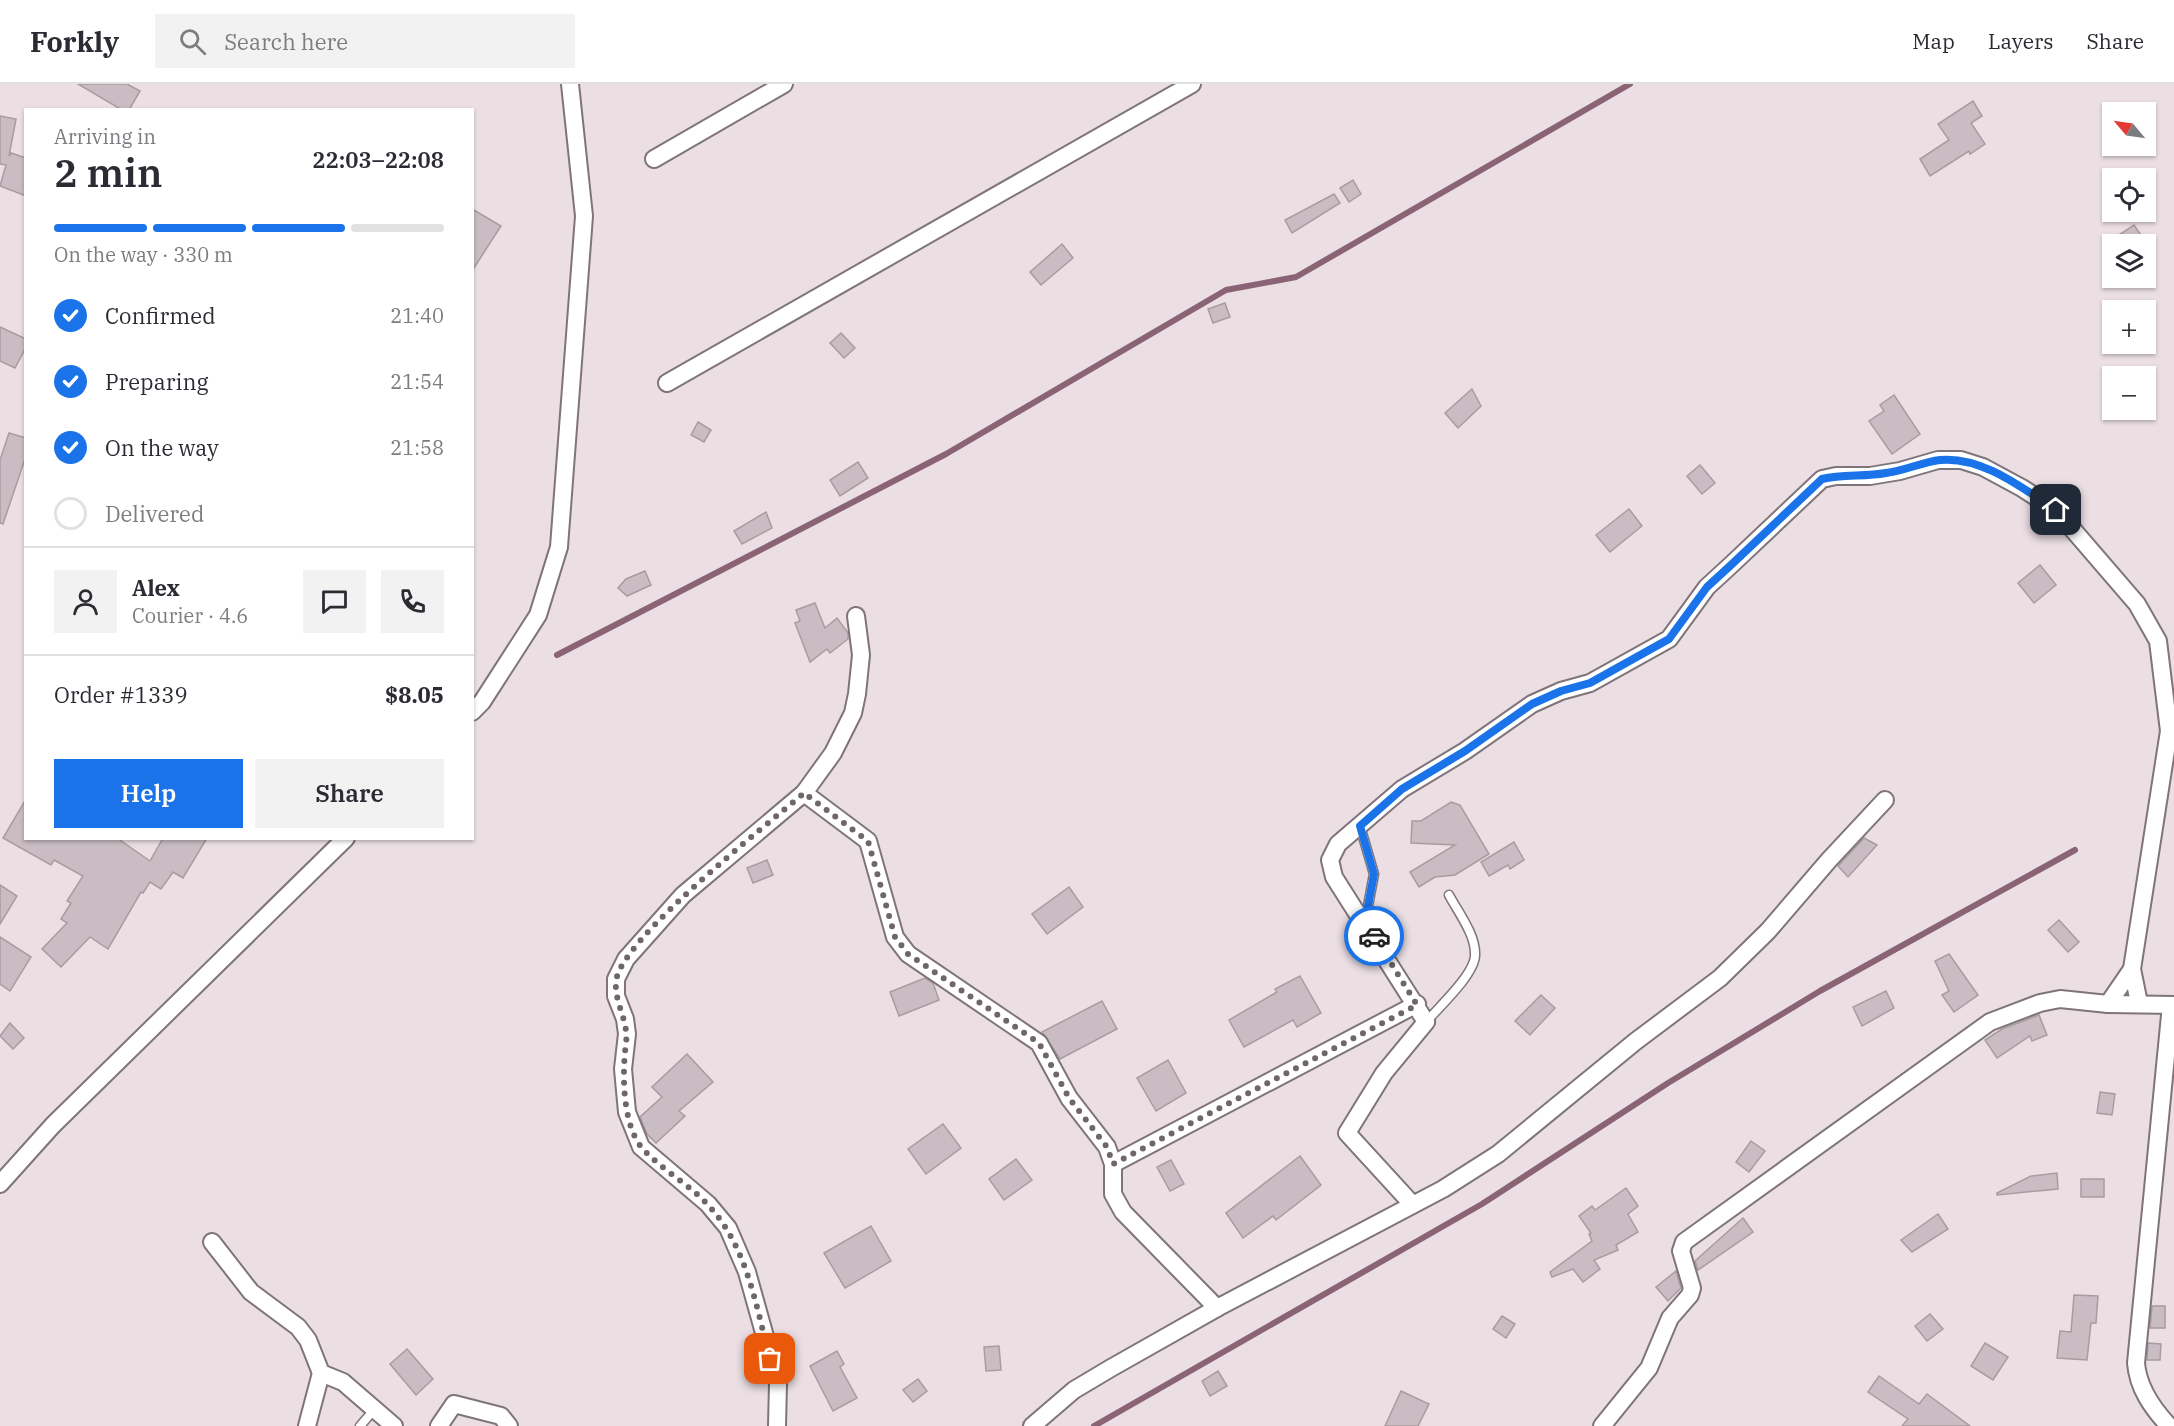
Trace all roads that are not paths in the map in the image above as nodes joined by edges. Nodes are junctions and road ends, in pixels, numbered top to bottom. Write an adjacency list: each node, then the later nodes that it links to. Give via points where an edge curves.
1 (570, 84): 7 (street, via 584,216 559,547 538,615)
2 (784, 84): 4 (street)
3 (1192, 84): 5 (street)
4 (654, 159)
5 (667, 382)
6 (856, 616): 9 (street, via 861,655 853,713 833,753)
7 (474, 710)
8 (2172, 733): 11 (street, via 2158,641 2137,604 2056,510 1983,467 1961,460 1938,460 1870,476 1822,479 1716,576 1669,639 1590,683 1532,704 1402,789); 15 (street)
9 (804, 793): 21 (street, via 868,841 895,937 908,954 1039,1043 1069,1098 1107,1147); 33 (street, via 683,895 626,959 616,979 616,996 627,1034 623,1069 627,1112 641,1147 708,1204 728,1228 747,1272 778,1383)
10 (1885, 800): 23 (street, via 1768,931 1720,978 1498,1154)
11 (1360, 826): 14 (lane, via 1374,874); 14 (street, via 1338,844 1330,860 1334,877)
12 (344, 840): 22 (street, via 53,1125)
13 (1449, 895): 20 (lane, via 1472,937 1476,955 1468,973)
14 (1365, 922): 18 (street)
15 (2132, 969): 16 (street); 17 (street)
16 (2139, 1003): 17 (street); 19 (street)
17 (2108, 1004): 35 (street, via 2052,1000 1990,1022 1684,1242 1681,1251 1692,1288 1690,1295 1670,1318 1649,1368)
18 (1417, 1005): 20 (street); 21 (street)
19 (2172, 1005): 36 (street, via 2136,1363 2137,1379 2144,1394)
20 (1426, 1022): 23 (street, via 1384,1072 1347,1133)
21 (1113, 1164): 25 (street, via 1113,1194 1123,1212)
22 (0, 1184)
23 (1412, 1204): 25 (street)
24 (212, 1242): 26 (street, via 251,1292 298,1327)
25 (1216, 1308): 34 (street, via 1076,1388)
26 (321, 1372): 27 (street, via 343,1382); 28 (street)
27 (373, 1411): 29 (lane); 30 (street)
28 (308, 1426)
29 (360, 1426)
30 (394, 1426)
31 (439, 1426): 32 (street, via 454,1404 501,1416)
32 (509, 1426)
33 (777, 1426)
34 (1032, 1426)
35 (1602, 1426)
36 (2169, 1426)

